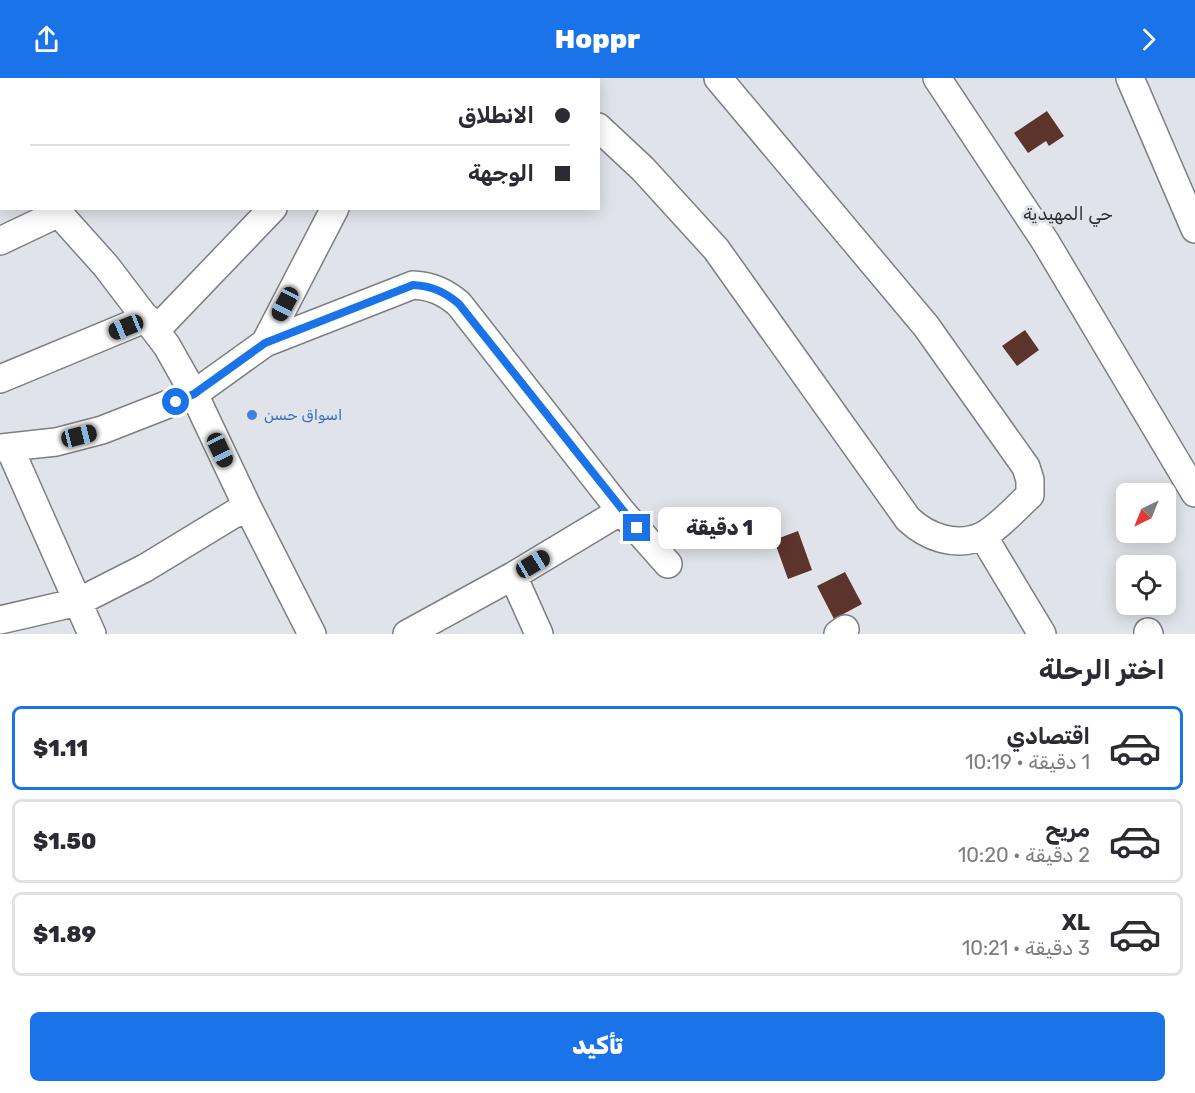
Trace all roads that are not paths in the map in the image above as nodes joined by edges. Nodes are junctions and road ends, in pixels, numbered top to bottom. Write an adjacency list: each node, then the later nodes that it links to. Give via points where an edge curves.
1 (718, 78): 18 (street, via 926,326 1026,467 1030,495)
2 (938, 78): 15 (street, via 1045,240)
3 (1130, 78): 8 (street)
4 (600, 129): 18 (street, via 644,169 716,249 908,519 938,539 960,541)
5 (271, 210): 10 (street)
6 (334, 210): 11 (street)
7 (56, 211): 9 (street); 10 (street)
8 (1195, 229)
9 (0, 241)
10 (152, 324): 12 (street); 13 (street)
11 (265, 343): 13 (street); 17 (street, via 413,285 447,294 459,304)
12 (0, 379)
13 (194, 394): 14 (street, via 102,430 56,442); 16 (street)
14 (5, 448): 21 (street)
15 (1193, 484)
16 (247, 506): 21 (street, via 145,568); 24 (street)
17 (621, 511): 19 (street); 20 (street)
18 (982, 536): 27 (street)
19 (668, 564)
20 (513, 576): 25 (street); 26 (street)
21 (78, 602): 22 (street); 23 (street)
22 (0, 620)
23 (92, 634)
24 (312, 634)
25 (408, 634)
26 (539, 634)
27 (1042, 634)

